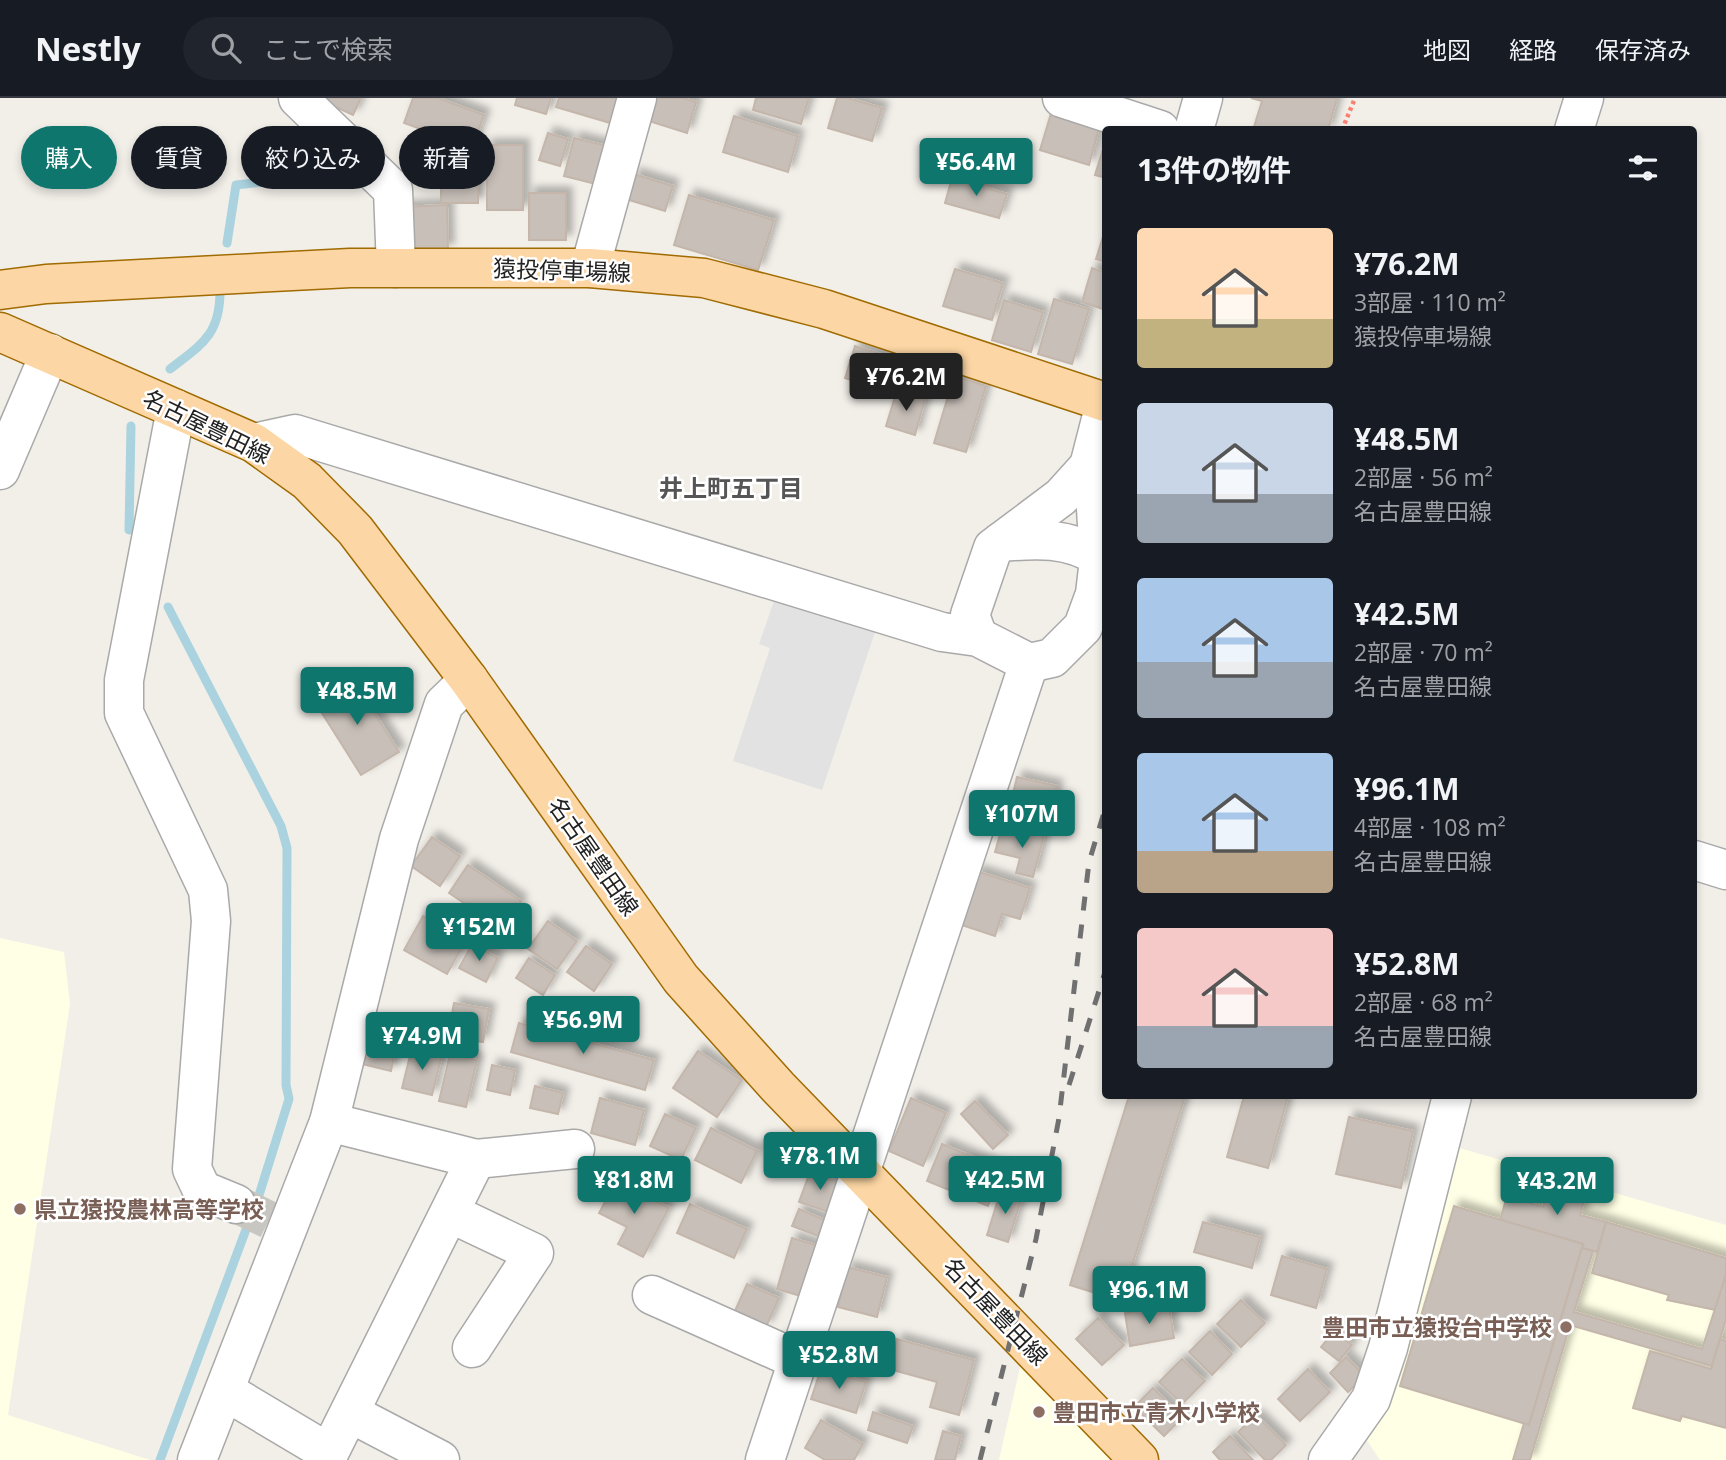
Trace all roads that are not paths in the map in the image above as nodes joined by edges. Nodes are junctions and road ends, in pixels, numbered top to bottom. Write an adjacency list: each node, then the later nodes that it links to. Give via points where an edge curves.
1 (298, 98): 9 (street, via 393,190)
2 (637, 98): 10 (street)
3 (1062, 98): 6 (street)
4 (1203, 98): 7 (street)
5 (1584, 98): 8 (street)
6 (1148, 126)
7 (1195, 126)
8 (1575, 126)
9 (396, 268): 10 (main road, 猿投停車場線); 11 (main road, 猿投停車場線)
10 (590, 268): 14 (main road, 猿投停車場線, via 704,278 798,302)
11 (0, 289)
12 (0, 332): 13 (main road, 名古屋豊田線)
13 (50, 353): 15 (main road, 名古屋豊田線); 19 (street)
14 (1102, 400)
15 (176, 409): 17 (main road, 名古屋豊田線); 33 (street, via 124,680 124,713 208,890 211,921 192,1169 202,1190)
16 (1102, 415): 18 (street)
17 (254, 443): 22 (street, via 295,434 942,632); 24 (main road, 名古屋豊田線, via 307,481 355,530)
18 (1088, 466): 20 (street, via 1062,498); 21 (street)
19 (0, 470)
20 (1001, 542): 21 (street, via 1048,538 1083,547); 22 (street, via 993,548 970,615)
21 (1099, 557): 23 (street, via 1095,594 1083,627 1052,658)
22 (978, 637): 23 (street)
23 (1029, 663): 31 (street)
24 (469, 680): 28 (street, via 444,704 399,839); 31 (main road, 名古屋豊田線, via 681,979)
25 (1697, 861): 26 (street)
26 (1726, 870)
27 (1451, 1099): 43 (street, via 1371,1399)
28 (329, 1122): 30 (street); 33 (street)
29 (575, 1149): 30 (street)
30 (476, 1159): 32 (street)
31 (860, 1172): 36 (street); 42 (main road, 名古屋豊田線)
32 (450, 1213): 35 (street, via 534,1253); 38 (street)
33 (264, 1218): 37 (street)
34 (652, 1295): 36 (street)
35 (472, 1349)
36 (800, 1362): 41 (street)
37 (225, 1391): 38 (street, via 330,1453); 39 (street)
38 (350, 1413): 40 (street)
39 (197, 1460)
40 (440, 1460)
41 (765, 1460)
42 (1139, 1460)
43 (1328, 1460)

